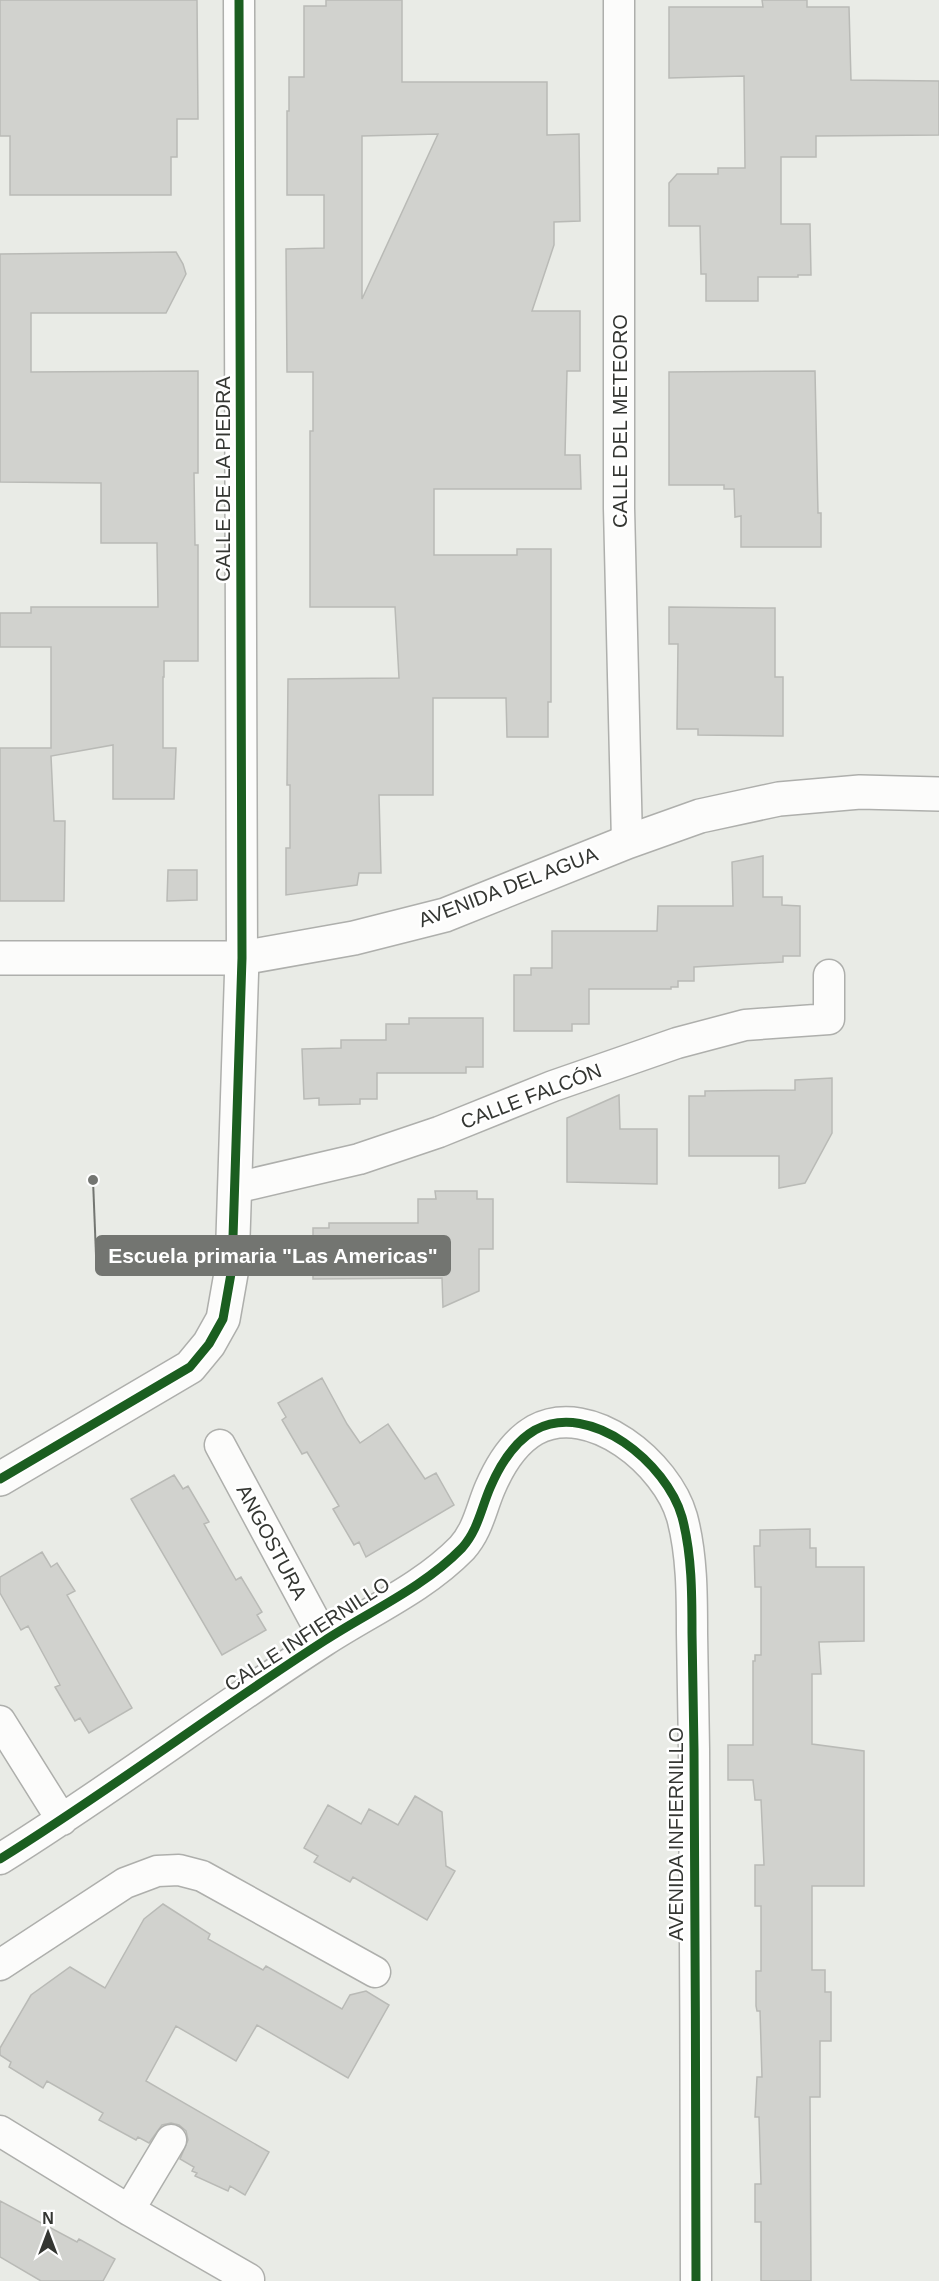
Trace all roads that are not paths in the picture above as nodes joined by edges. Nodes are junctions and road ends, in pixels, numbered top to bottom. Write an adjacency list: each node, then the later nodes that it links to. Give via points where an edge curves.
1 (239, 0): 6 (street, CALLE DE LA PIEDRA)
2 (619, 0): 4 (street, CALLE DEL METEORO, via 619,496)
3 (939, 794): 4 (main road, AVENIDA DEL AGUA, via 860,792 779,799 700,816)
4 (627, 842): 6 (main road, AVENIDA DEL AGUA, via 445,915 354,938)
5 (0, 958): 6 (main road, AVENIDA DEL AGUA)
6 (242, 958): 8 (main road)
7 (829, 975): 8 (street, CALLE FALCÓN, via 829,1018 745,1025 677,1043 369,1155)
8 (235, 1188): 11 (main road, via 232,1268 223,1319 209,1344 190,1367)
9 (594, 1426): 12 (street, CALLE INFIERNILLO, via 560,1422 533,1431 508,1455 489,1489 478,1525 462,1547 413,1588); 22 (street, AVENIDA INFIERNILLO, via 633,1447 663,1480 681,1513 688,1550 695,1798)
10 (220, 1445): 12 (street, ANGOSTURA)
11 (0, 1479)
12 (325, 1640): 14 (street, CALLE INFIERNILLO)
13 (0, 1721): 14 (street)
14 (62, 1820): 15 (street, CALLE INFIERNILLO)
15 (0, 1858)
16 (0, 1965): 17 (street, via 125,1883 157,1871 179,1870 202,1876)
17 (375, 1972)
18 (0, 2130): 20 (street)
19 (171, 2140): 20 (street)
20 (129, 2210): 21 (street)
21 (249, 2279)
22 (696, 2281)

